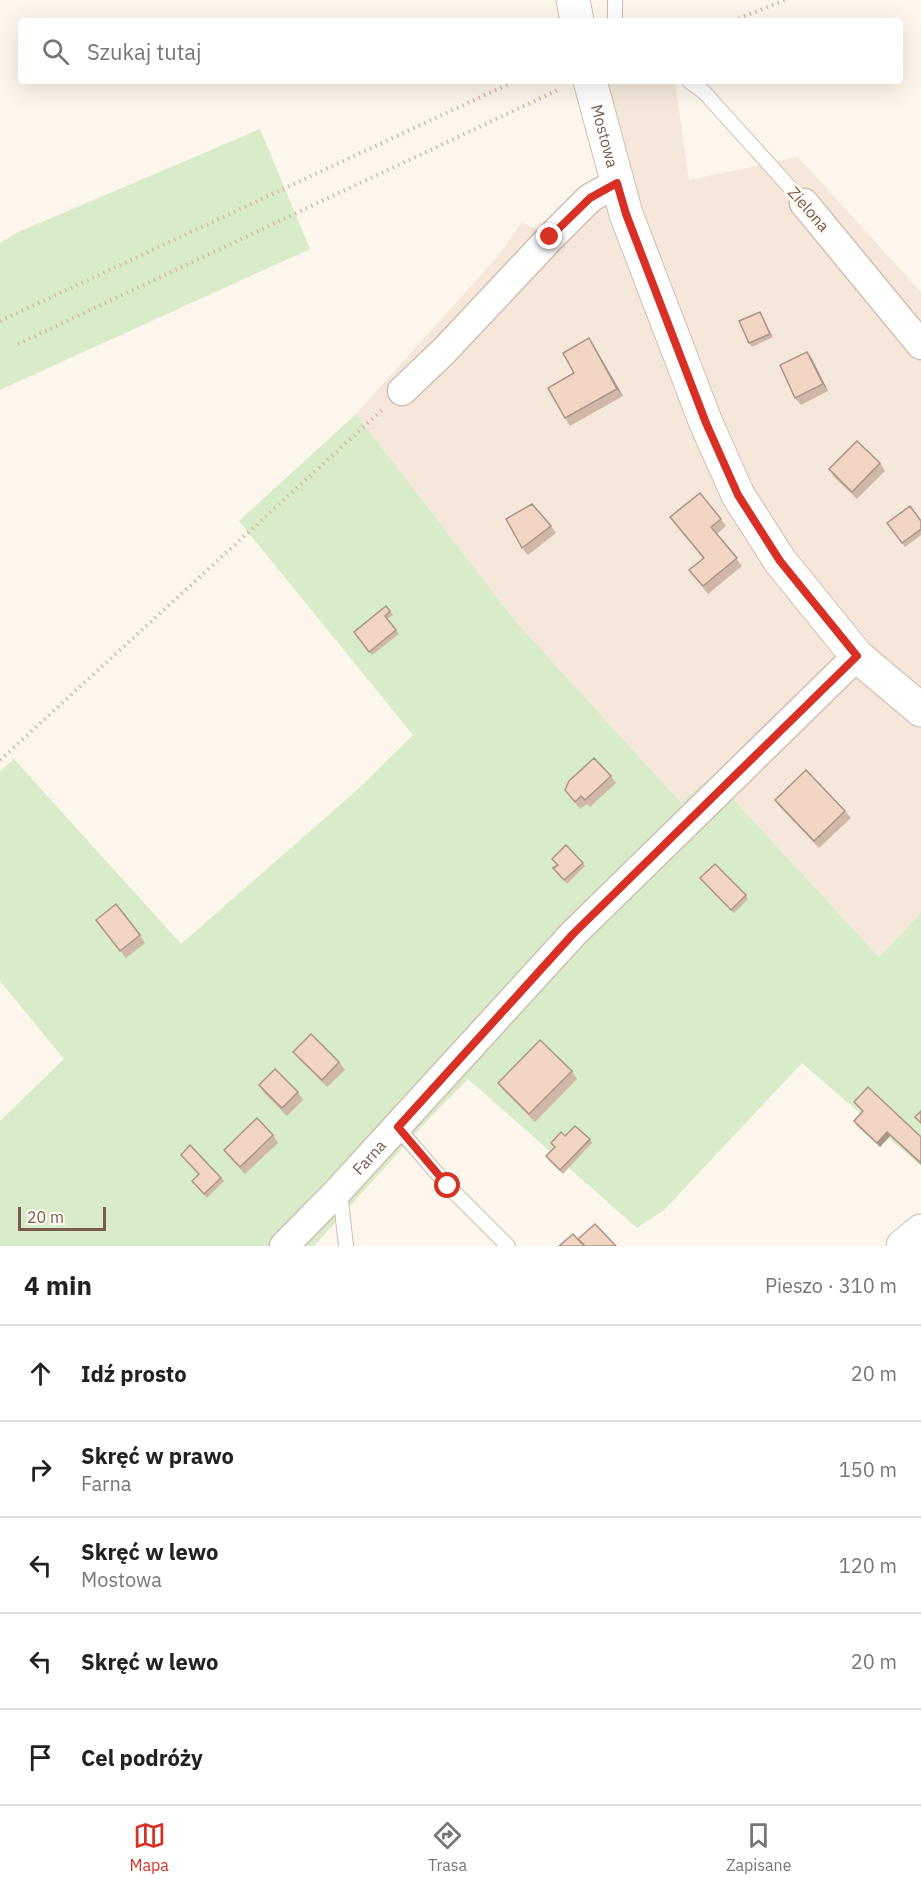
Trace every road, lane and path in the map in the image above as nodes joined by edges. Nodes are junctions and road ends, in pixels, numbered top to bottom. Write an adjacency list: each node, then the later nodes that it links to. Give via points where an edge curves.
1 (573, 0): 4 (street)
2 (615, 0): 5 (lane)
3 (784, 0): 6 (path)
4 (576, 18)
5 (615, 18)
6 (740, 18)
7 (509, 84): 13 (path)
8 (577, 84): 14 (path)
9 (579, 84): 11 (street, Mostowa)
10 (693, 84): 12 (lane, Zielona)
11 (617, 183): 16 (street, via 590,198); 17 (street, Mostowa, via 706,423 738,495 780,561)
12 (804, 203): 15 (street, Zielona)
13 (0, 321)
14 (18, 344)
15 (921, 345)
16 (402, 391): 19 (path)
17 (857, 656): 18 (street, Mostowa); 20 (street, Farna, via 573,934)
18 (921, 710)
19 (0, 760)
20 (398, 1127): 21 (street, Farna); 25 (lane, via 448,1186)
21 (339, 1190): 23 (street, Farna); 24 (lane)
22 (921, 1231): 26 (street)
23 (284, 1246)
24 (346, 1246)
25 (508, 1246)
26 (903, 1246)

